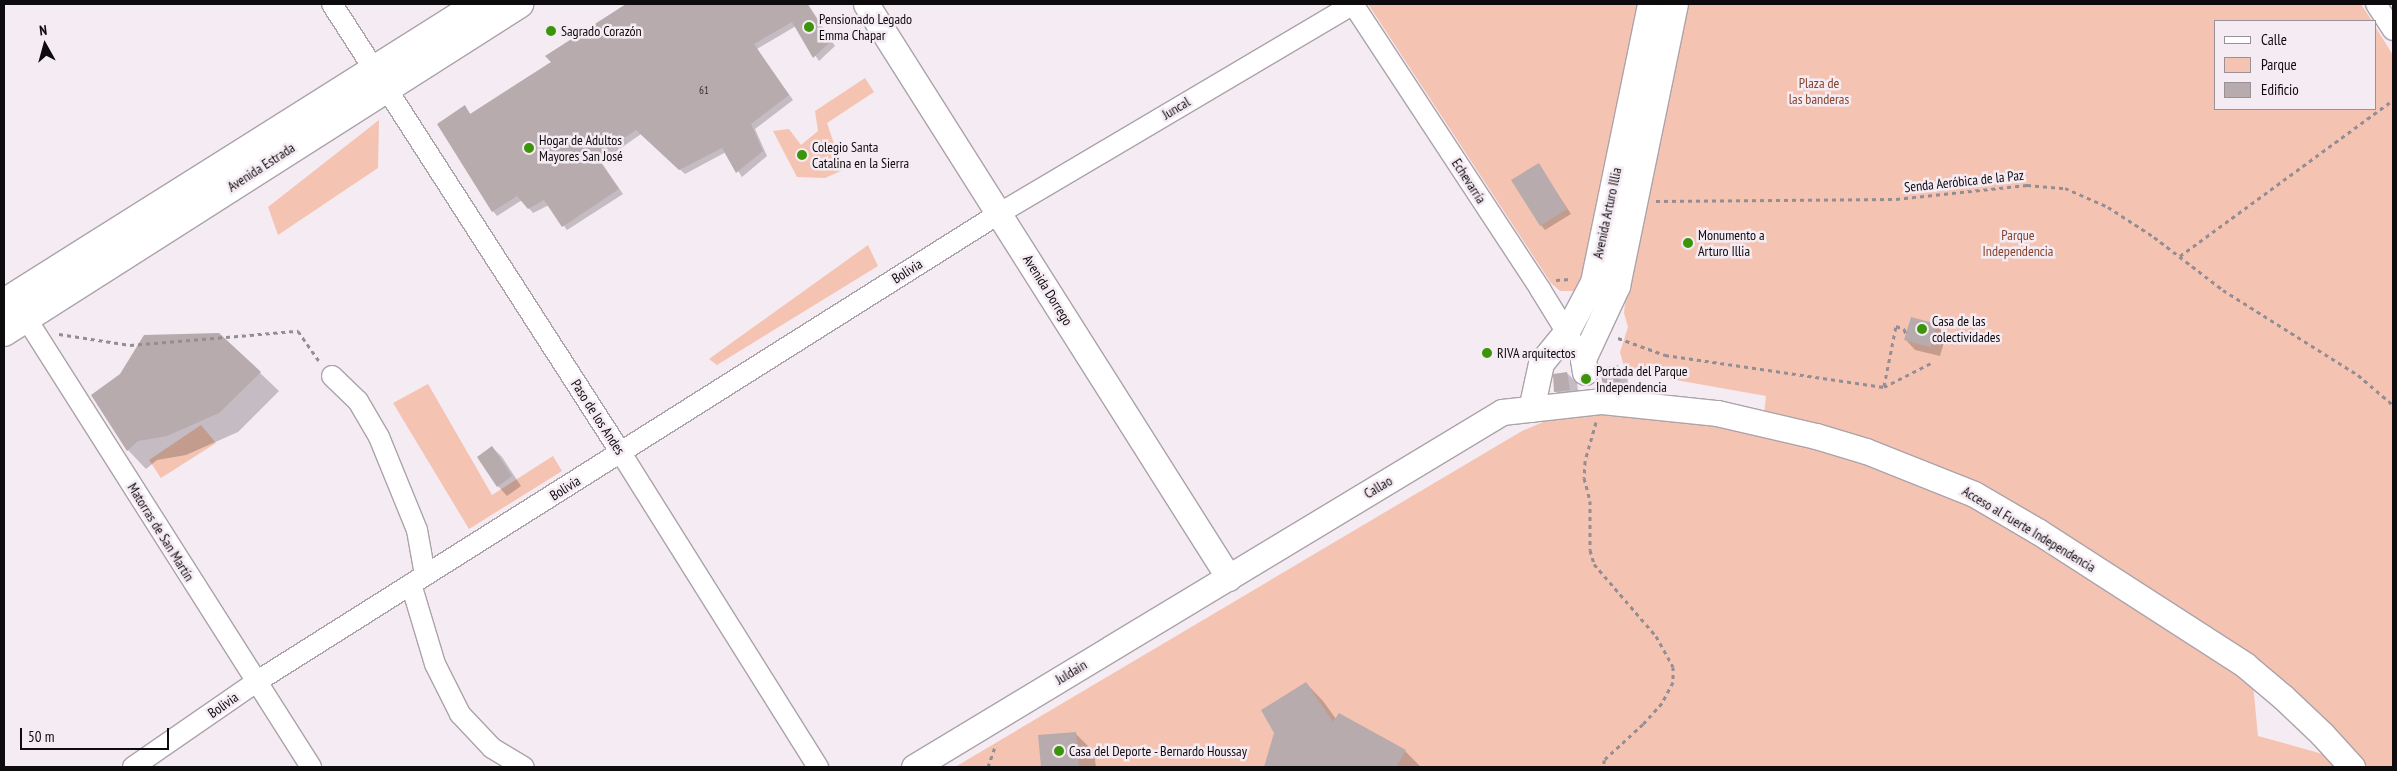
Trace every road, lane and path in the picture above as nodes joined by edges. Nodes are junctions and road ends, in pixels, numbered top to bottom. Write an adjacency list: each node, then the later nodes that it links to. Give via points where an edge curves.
1 (332, 4): 10 (street, Paso de los Andes)
2 (479, 4): 10 (main road, Avenida Estrada)
3 (519, 4): 10 (main road, Avenida Estrada)
4 (866, 4): 13 (street, Avenida Dorrego)
5 (1353, 4): 13 (street, Juncal); 18 (street, Echevarría)
6 (1650, 4): 18 (street, Avenida Arturo Illia, via 1593,282)
7 (1675, 4): 23 (street, Avenida Arturo Illia, via 1617,286)
8 (2376, 4): 9 (street)
9 (2393, 30)
10 (380, 78): 17 (main road, Avenida Estrada); 27 (street, Paso de los Andes)
11 (2393, 100): 14 (path)
12 (1650, 202): 14 (path, Senda Aeróbica de la Paz, via 1896,199 2027,185 2065,188 2108,206)
13 (1000, 213): 27 (street, Bolivia); 28 (street, Avenida Dorrego)
14 (2180, 256): 25 (path, Senda Aeróbica de la Paz, via 2223,290 2358,375)
15 (1576, 279): 16 (path)
16 (1554, 280)
17 (13, 313): 22 (path, via 130,346 298,331); 30 (street, Matorras de San Martín)
18 (1567, 331): 23 (street, Echevarría); 26 (street, Avenida Arturo Illia, via 1541,363)
19 (1906, 334): 24 (path, via 1904,329 1896,326)
20 (1615, 337): 24 (path, via 1665,355)
21 (1933, 362): 24 (path)
22 (332, 376): 29 (street, via 358,402 379,436 418,530)
23 (1589, 384): 26 (street, Acceso al Fuerte Independencia); 36 (path, via 1584,478 1590,501 1590,550 1594,564 1656,636 1673,667 1673,682 1662,703 1604,760); 37 (street, Acceso al Fuerte Independencia, via 1816,436 1866,451 1974,494 2039,532 2245,665 2284,697)
24 (1884, 387)
25 (2393, 405)
26 (1531, 409): 28 (street, Callao, via 1502,412)
27 (621, 453): 29 (street, Bolivia); 34 (street, Paso de los Andes)
28 (1229, 578): 35 (street, Juldain)
29 (418, 580): 30 (street, Bolivia); 33 (street, via 435,664 460,714 492,748)
30 (256, 682): 31 (street, Bolivia); 32 (street, Matorras de San Martín)
31 (133, 767)
32 (310, 767)
33 (524, 767)
34 (818, 767)
35 (914, 767)
36 (1604, 767)
37 (2352, 767)

